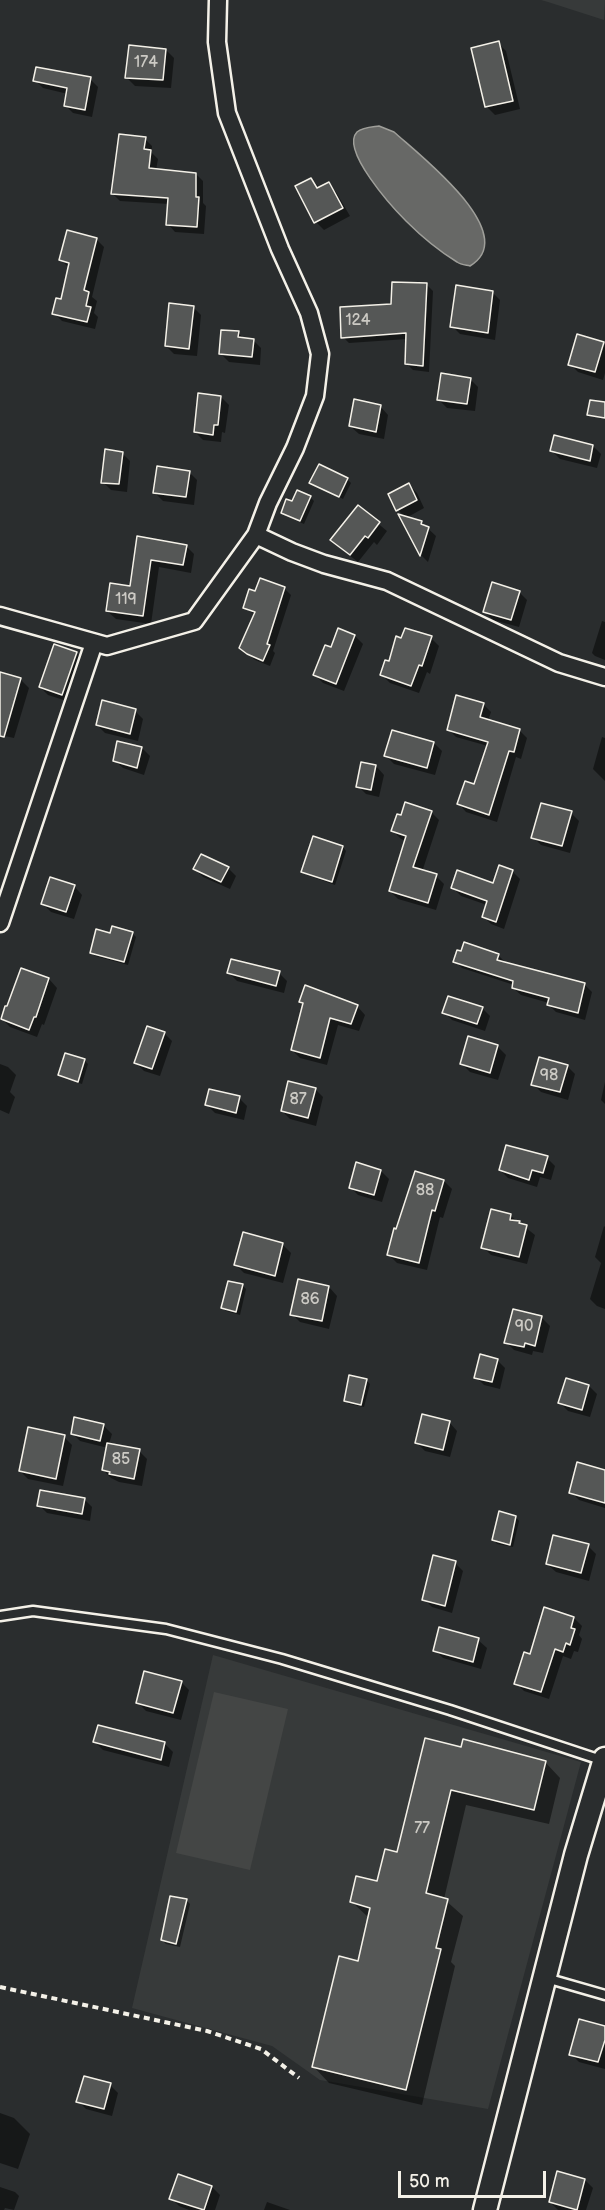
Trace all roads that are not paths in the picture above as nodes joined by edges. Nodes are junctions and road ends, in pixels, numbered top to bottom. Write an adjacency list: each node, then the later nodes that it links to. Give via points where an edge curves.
1 (218, 0): 2 (street, via 218,42 227,113 309,313 320,354 315,396)
2 (256, 535): 4 (street, via 194,621 107,646); 5 (street, via 324,564 387,581 559,663)
3 (0, 616): 4 (street)
4 (94, 642): 6 (street)
5 (605, 677)
6 (0, 923)
7 (0, 1616): 8 (lane, via 33,1611 166,1629 293,1663)
8 (605, 1760): 9 (street, via 576,1855)
9 (546, 1978): 10 (lane); 11 (street)
10 (605, 1995)
11 (485, 2210)

